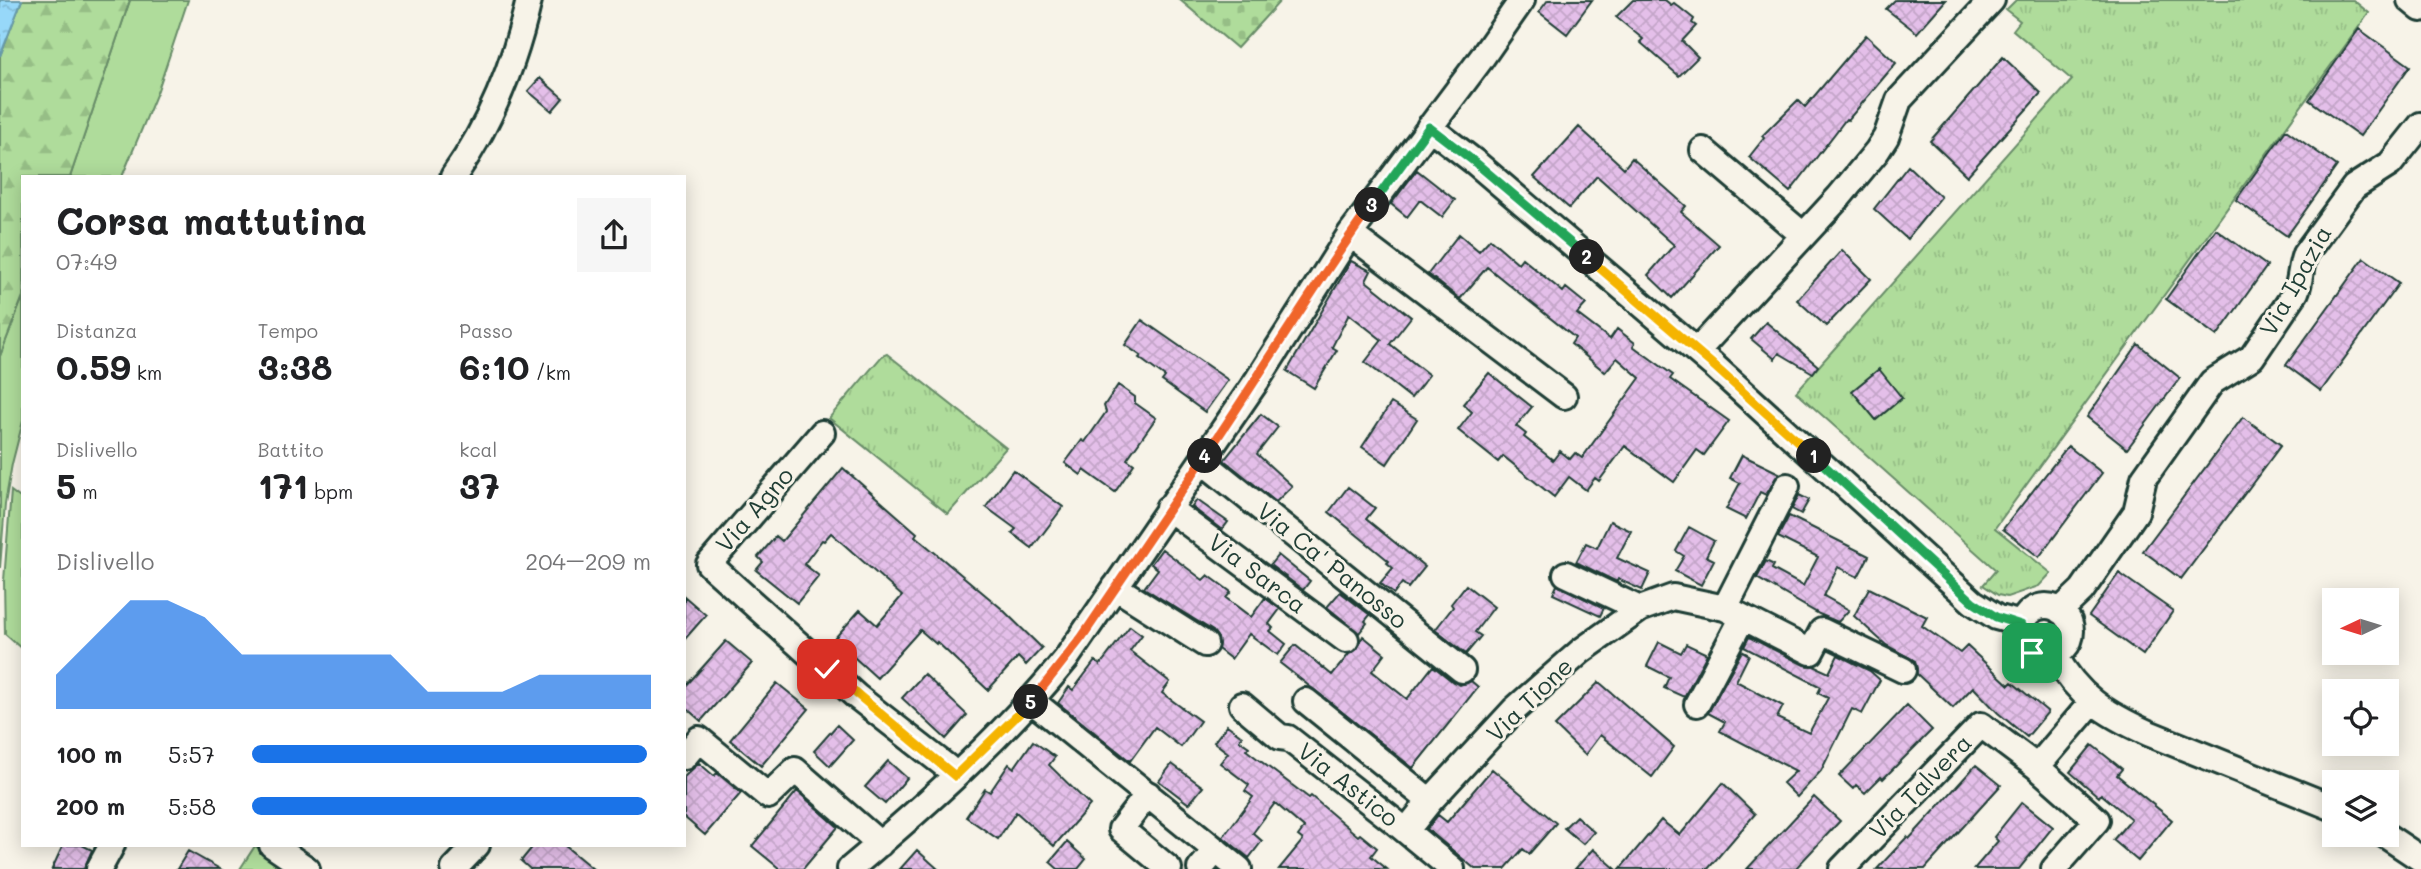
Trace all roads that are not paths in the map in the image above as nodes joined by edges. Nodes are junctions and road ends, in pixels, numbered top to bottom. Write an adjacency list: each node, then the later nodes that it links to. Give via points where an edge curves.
1 (529, 0): 9 (street, via 510,70)
2 (1522, 0): 7 (street)
3 (1992, 0): 11 (street, via 1899,100 1877,151)
4 (2410, 0): 5 (street)
5 (2421, 9)
6 (2421, 125): 21 (street, Via Ipazia, via 2390,164 2354,187 2305,254 2296,292 2252,357 2212,383 2144,478 2136,512 2082,590)
7 (1429, 127): 10 (street); 12 (street)
8 (1703, 150): 11 (street)
9 (454, 175)
10 (1350, 234): 13 (street); 15 (street)
11 (1804, 235): 12 (street)
12 (1697, 351): 23 (street, via 1973,602 1996,617)
13 (1564, 396)
14 (822, 433): 36 (street, Via Agno, via 709,564 856,696)
15 (1202, 461): 17 (street); 27 (street, Via Ca' Panosso)
16 (1787, 486): 22 (street)
17 (1168, 508): 19 (street); 24 (street, Via Sarca)
18 (1566, 574): 20 (street)
19 (1115, 587): 25 (street); 29 (street)
20 (1640, 609): 22 (street, Via Tione, via 1672,597); 38 (street, Via Tione, via 1581,651 1516,709)
21 (2060, 611): 23 (street, via 2037,608); 26 (street, via 2071,634 2063,650)
22 (1734, 612): 28 (street, Via Tione, via 1811,652 1822,631); 32 (street)
23 (2021, 625): 26 (street, via 2022,640 2032,653)
24 (1346, 640)
25 (1205, 645)
26 (2055, 654): 31 (street, via 2077,690)
27 (1462, 670)
28 (1903, 670)
29 (1032, 701): 36 (street); 37 (street)
30 (1306, 701): 38 (street)
31 (2092, 702): 35 (street); 39 (street, via 2148,733)
32 (1698, 704)
33 (1242, 705): 40 (street, Via Astico)
34 (686, 755): 41 (street, via 699,739 768,796 795,770)
35 (2037, 767): 55 (street, Via Talvera, via 1981,725); 56 (street, Via Talvera, via 2097,820)
36 (955, 776): 41 (street)
37 (1148, 794): 47 (street); 48 (street, via 1121,829)
38 (1430, 801): 40 (street, Via Tione)
39 (2322, 803)
40 (1406, 831): 54 (street, Via Astico)
41 (880, 844): 52 (street)
42 (2399, 844): 46 (street)
43 (111, 847): 49 (street)
44 (275, 847): 50 (street)
45 (475, 847): 51 (street)
46 (2421, 859)
47 (1208, 860): 53 (street)
48 (1155, 865)
49 (99, 869)
50 (307, 869)
51 (454, 869)
52 (850, 869)
53 (1239, 869)
54 (1451, 869)
55 (1842, 869)
56 (2054, 869)

